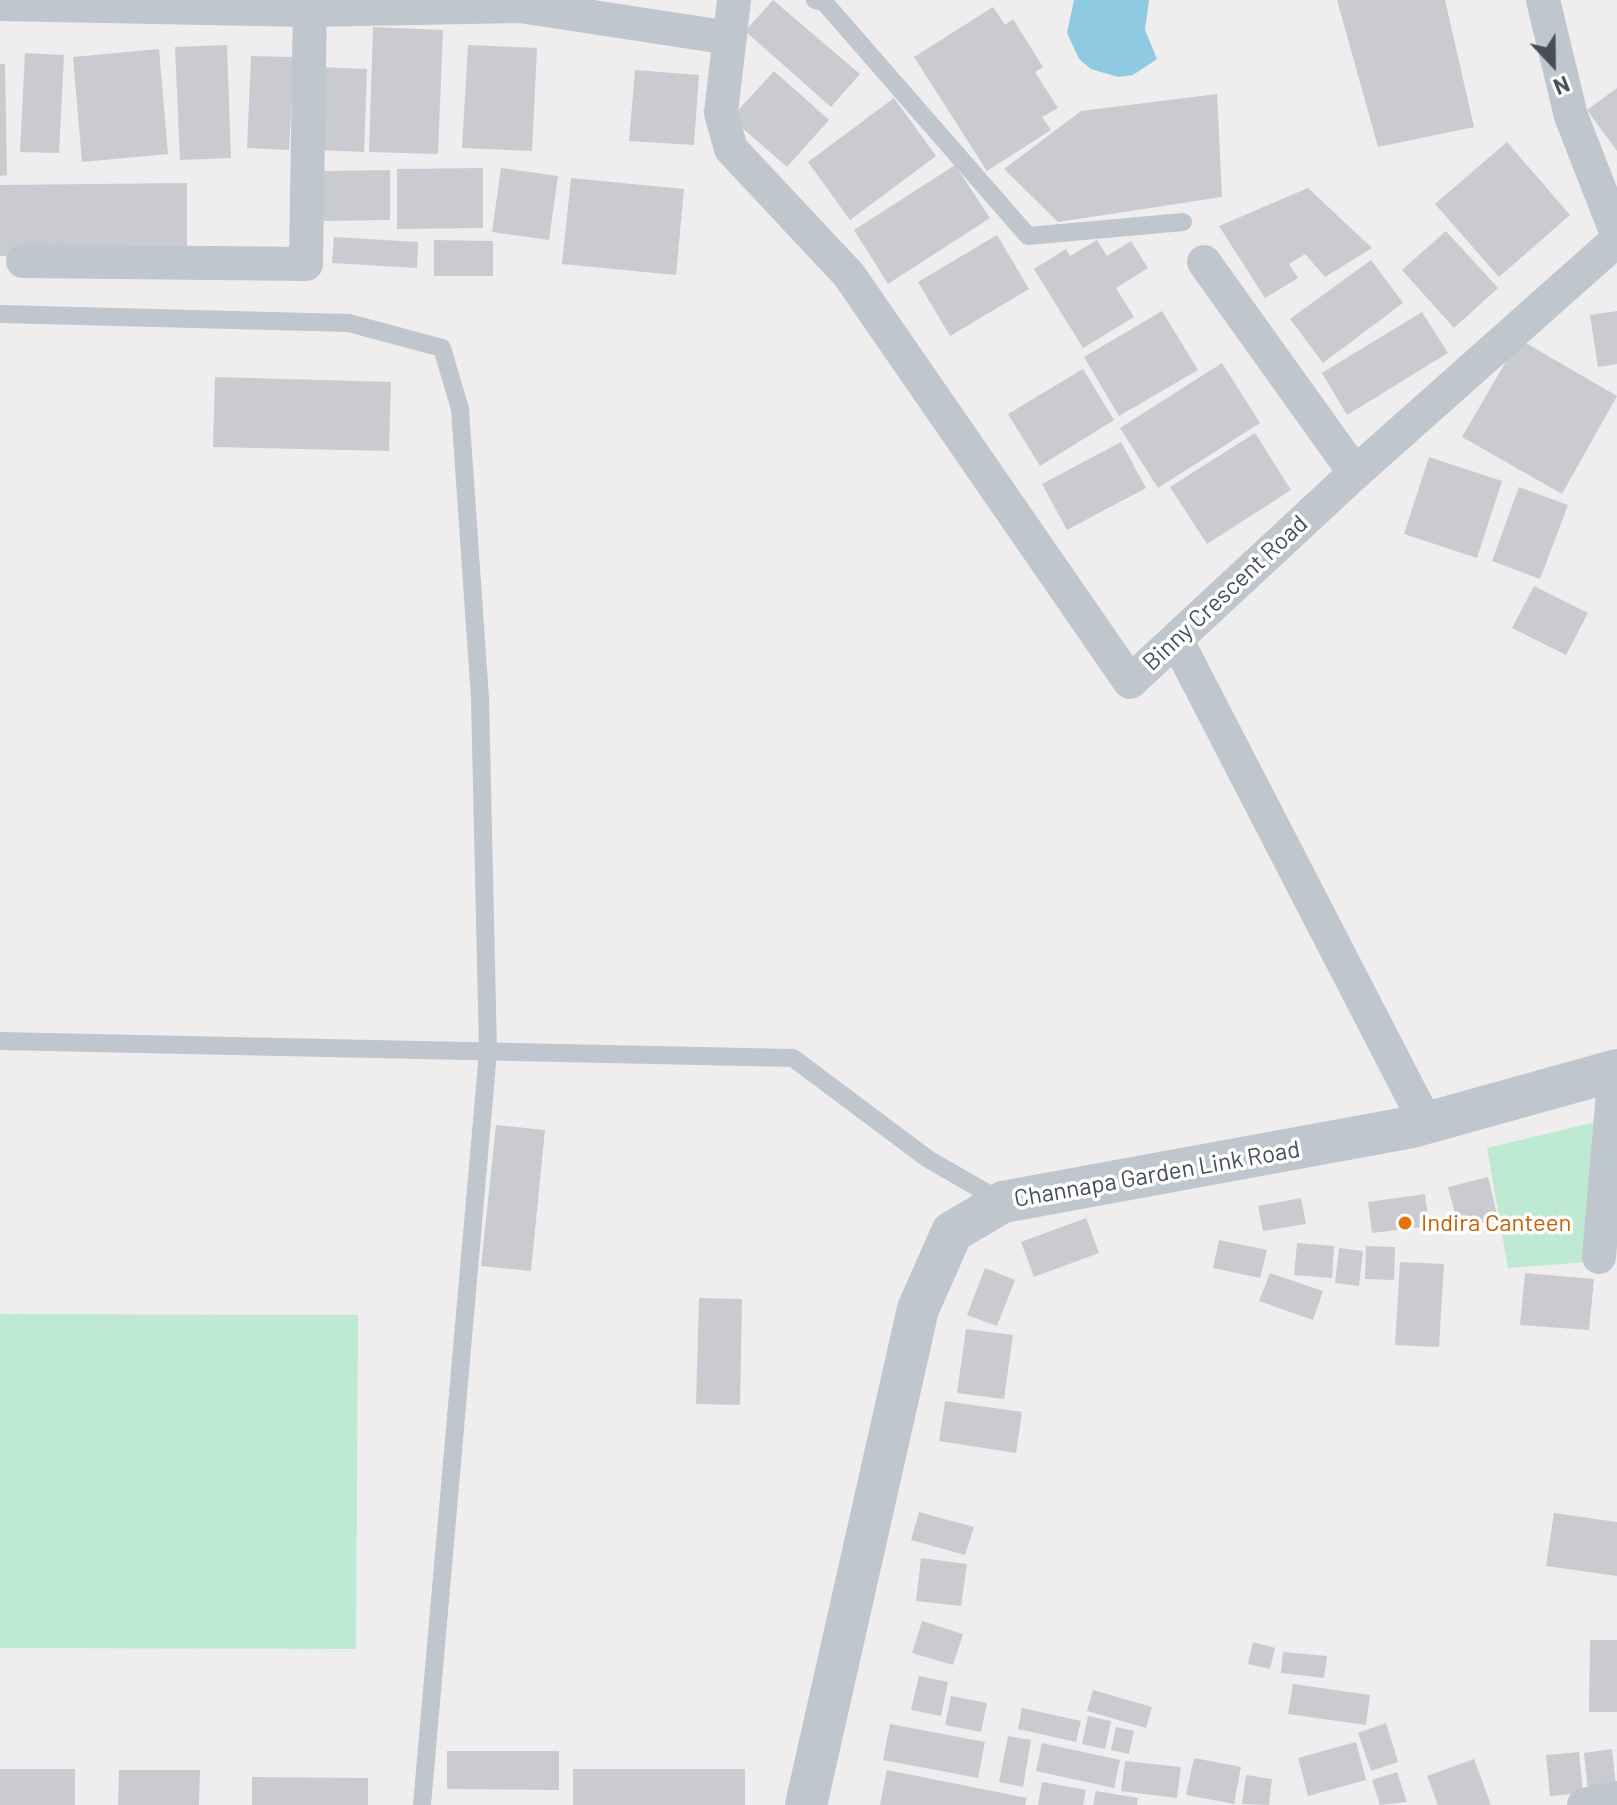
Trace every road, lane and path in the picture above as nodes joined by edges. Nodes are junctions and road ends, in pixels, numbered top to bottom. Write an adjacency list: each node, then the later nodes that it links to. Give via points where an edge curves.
1 (734, 0): 7 (street)
2 (815, 0): 8 (lane, via 824,2 1028,236)
3 (1543, 0): 9 (street, Binny Crescent Road, via 1571,116)
4 (520, 3): 6 (street); 7 (street)
5 (0, 4): 6 (street)
6 (310, 5): 10 (street, via 306,264)
7 (730, 38): 14 (street, Binny Crescent Road, via 721,113 731,149 849,275 1130,682)
8 (1183, 222)
9 (1617, 237): 13 (street, Binny Crescent Road)
10 (23, 261)
11 (1204, 262): 13 (street)
12 (0, 314): 16 (lane, via 349,323 442,348 460,409 480,698)
13 (1355, 473): 14 (street, Binny Crescent Road)
14 (1176, 639): 18 (street)
15 (0, 1041): 16 (lane)
16 (488, 1052): 19 (lane, via 793,1058 928,1159); 23 (lane)
17 (1616, 1070): 18 (street, Channapa Garden Link Road); 20 (street)
18 (1426, 1123): 19 (street, Channapa Garden Link Road)
19 (1003, 1202): 22 (street, Channapa Garden Link Road, via 952,1232 918,1309)
20 (1599, 1257)
21 (1617, 1798): 24 (street)
22 (816, 1800)
23 (422, 1805)
24 (1584, 1805)

